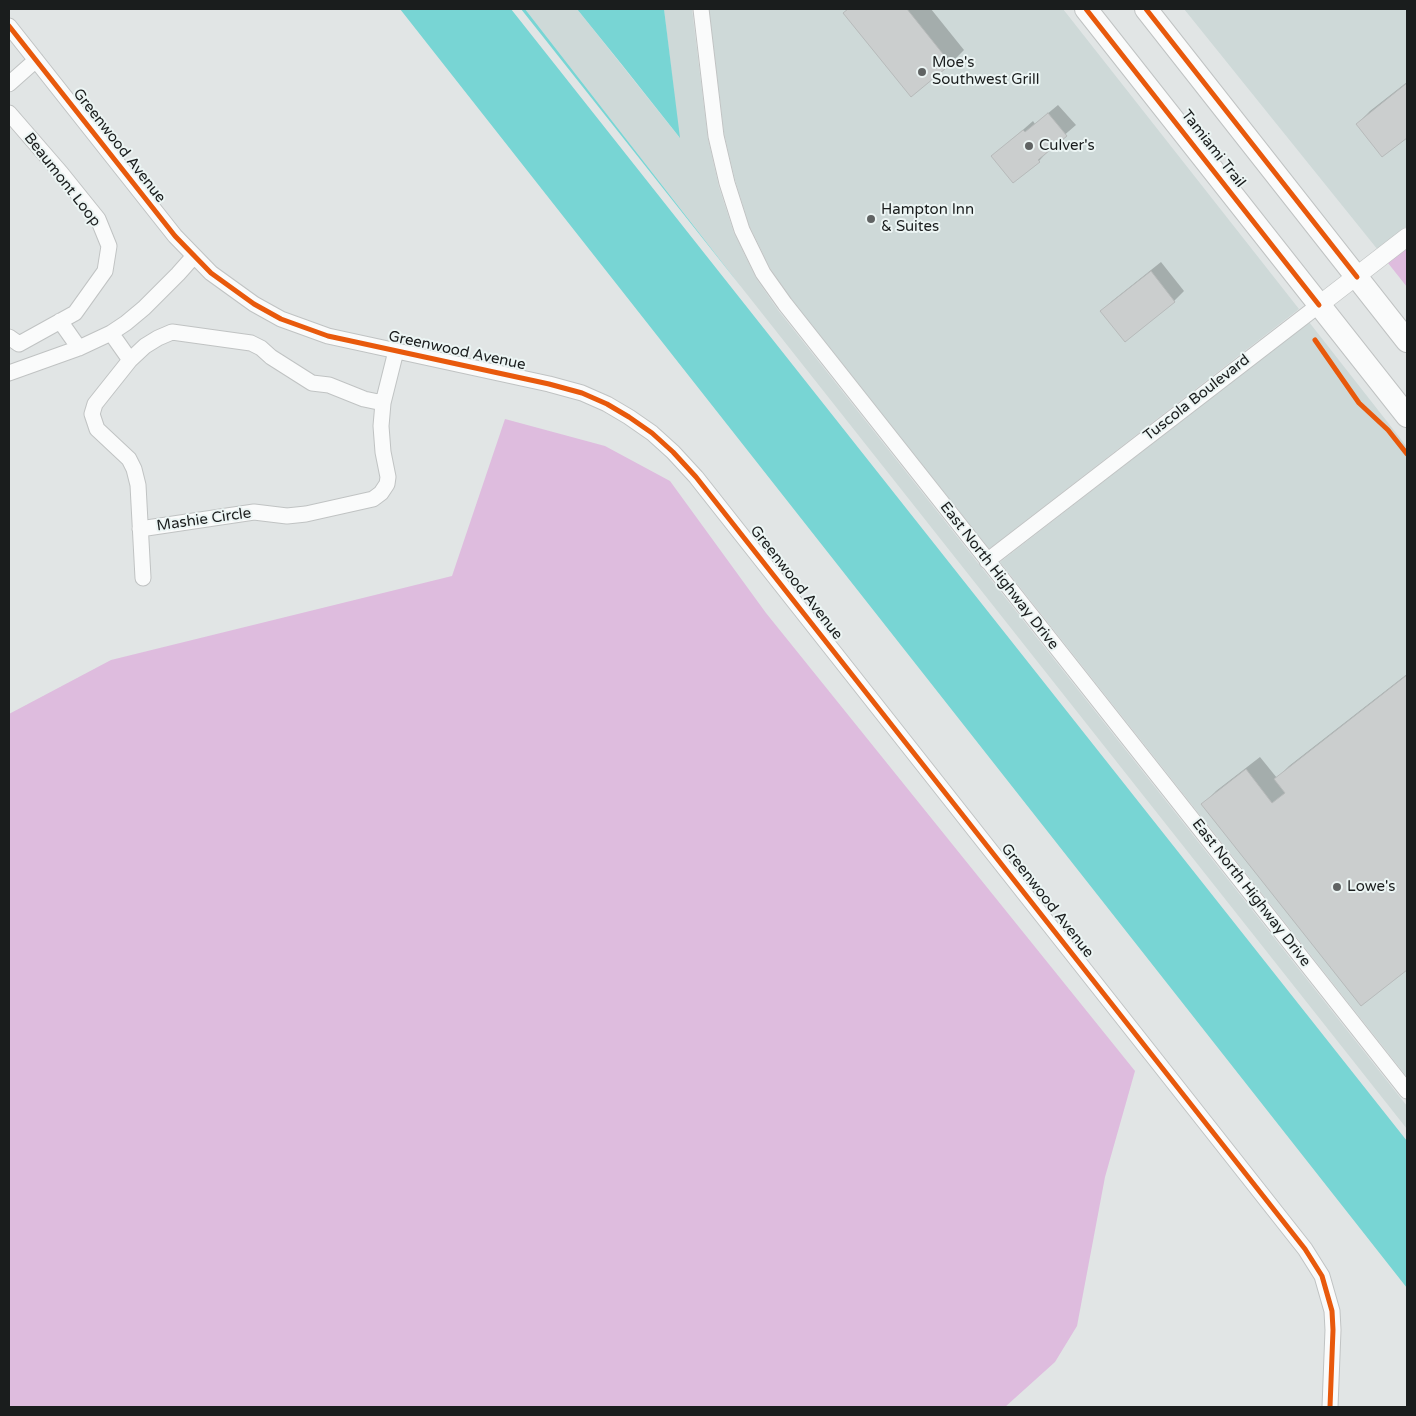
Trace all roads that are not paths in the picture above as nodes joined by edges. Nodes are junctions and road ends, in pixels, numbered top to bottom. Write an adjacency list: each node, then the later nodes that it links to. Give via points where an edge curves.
1 (701, 9): 23 (street, East North Highway Drive, via 716,136 727,183 742,230 763,273)
2 (1086, 9): 11 (main road, Tamiami Trail)
3 (1146, 9): 10 (main road)
4 (9, 26): 5 (street, Greenwood Avenue)
5 (36, 60): 6 (street); 9 (street, Greenwood Avenue, via 174,236)
6 (9, 84)
7 (9, 114): 12 (street, Beaumont Loop, via 98,219 109,246 105,271 75,313)
8 (1407, 237): 10 (street, Tuscola Boulevard)
9 (194, 256): 13 (street, via 144,308); 17 (street, Greenwood Avenue, via 231,289 281,319 328,336)
10 (1357, 277): 11 (street, Tuscola Boulevard); 15 (main road)
11 (1319, 305): 21 (main road, Tamiami Trail); 23 (street, Tuscola Boulevard)
12 (60, 321): 14 (street, Beaumont Loop, via 18,344); 16 (street)
13 (111, 333): 16 (street); 18 (street)
14 (9, 337)
15 (1407, 342)
16 (79, 348): 19 (street)
17 (396, 351): 20 (street, Mashie Circle); 26 (street, Greenwood Avenue, via 582,393 607,404 652,433 696,477 1305,1249 1322,1276 1332,1311)
18 (130, 360): 20 (street, Mashie Circle, via 145,346 172,332 251,343 312,383 329,385); 22 (street, Mashie Circle, via 95,404 92,414 97,429 129,459 134,469)
19 (9, 373)
20 (383, 403): 22 (street, Mashie Circle, via 381,426 388,476 381,494 373,499 306,514 287,516 254,512)
21 (1407, 416)
22 (140, 529): 24 (street, Mashie Circle)
23 (987, 561): 25 (street, East North Highway Drive)
24 (143, 578)
25 (1407, 1091)
26 (1330, 1407)

